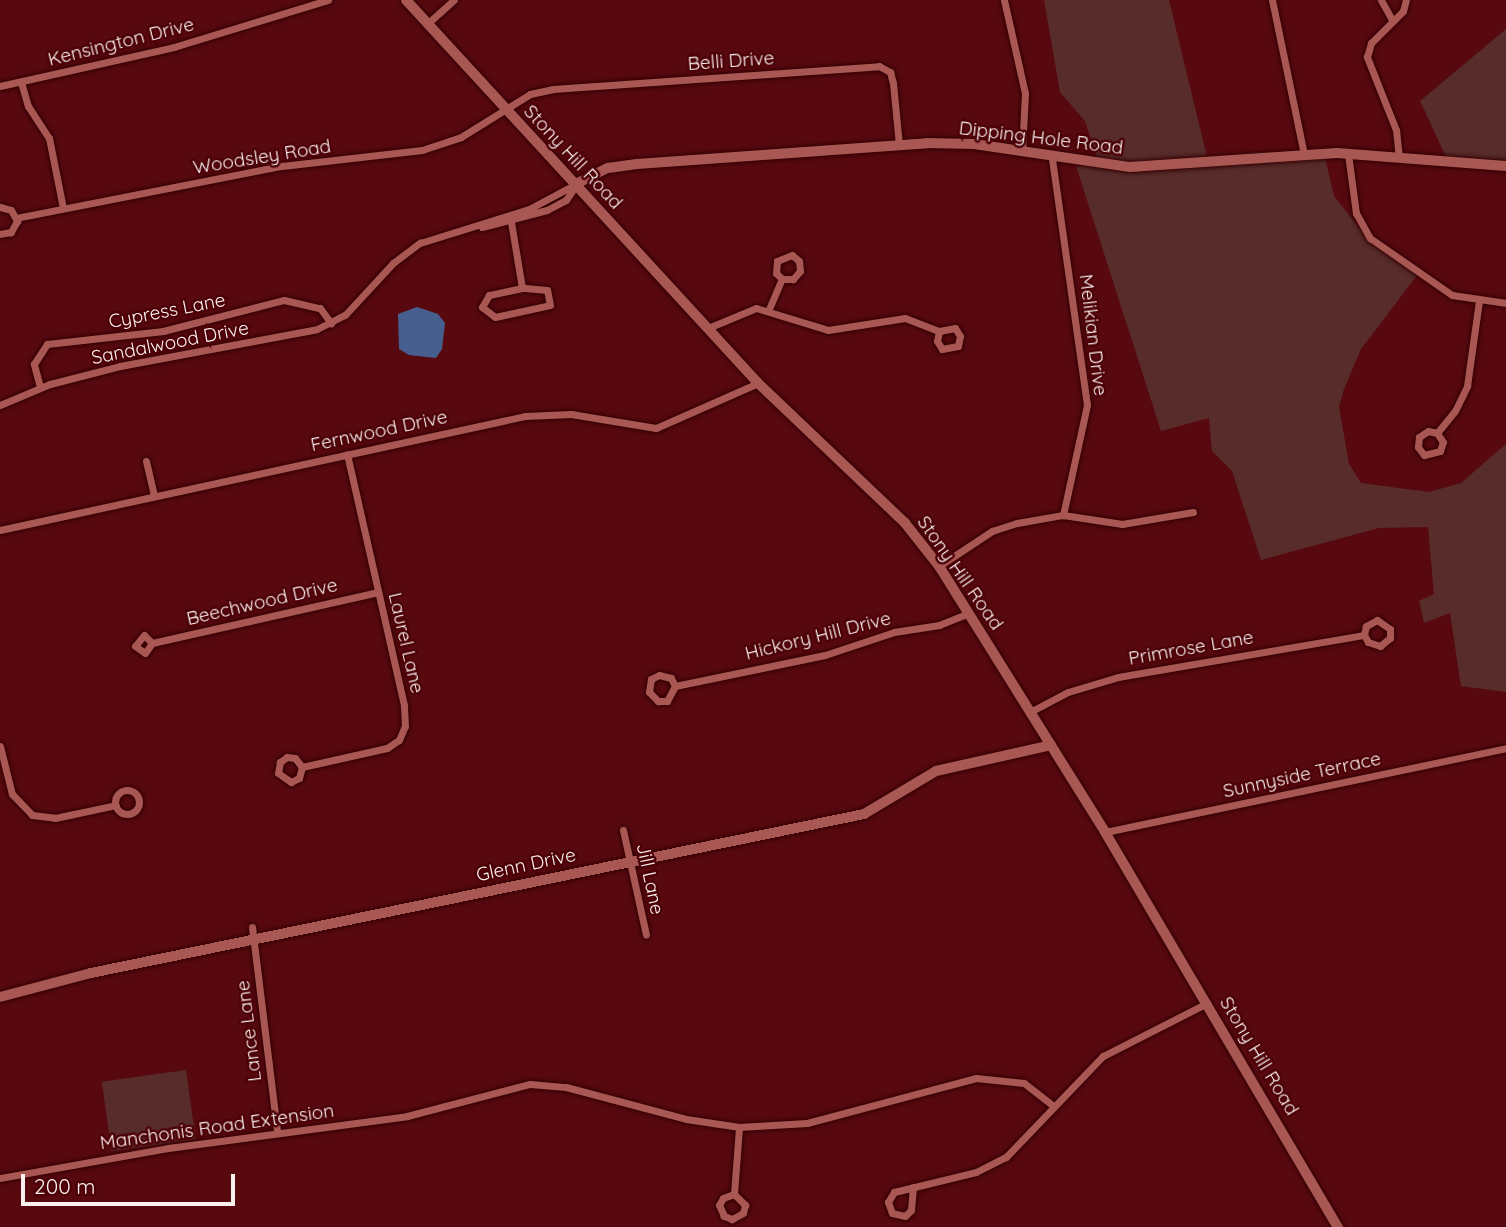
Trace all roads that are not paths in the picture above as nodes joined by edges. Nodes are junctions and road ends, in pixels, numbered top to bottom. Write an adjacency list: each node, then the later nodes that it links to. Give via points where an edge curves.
1 (328, 0): 10 (street, Kensington Drive, via 174,47)
2 (405, 0): 9 (main road, Stony Hill Road)
3 (454, 0): 9 (street)
4 (1004, 0): 14 (street, via 1025,93)
5 (1272, 0): 15 (street)
6 (1381, 0): 8 (street)
7 (1406, 0): 8 (street, via 1404,9)
8 (1392, 20): 17 (street, via 1371,43 1367,57 1396,130)
9 (427, 24): 12 (main road, Stony Hill Road)
10 (21, 82): 11 (street, Kensington Drive); 22 (street, via 28,106 49,138)
11 (0, 86)
12 (504, 109): 13 (street, Belli Drive, via 540,90 878,66 890,72 894,83); 20 (main road, Stony Hill Road); 22 (street, Woodsley Road, via 461,137 422,150 282,166)
13 (899, 145): 14 (main road, Dipping Hole Road, via 974,144); 20 (main road, Dipping Hole Road, via 637,164 608,169)
14 (1022, 152): 18 (main road, Dipping Hole Road)
15 (1304, 154): 16 (main road, Dipping Hole Road); 18 (main road, Dipping Hole Road, via 1155,167)
16 (1348, 155): 17 (main road, Dipping Hole Road); 29 (street, via 1356,213 1370,238 1441,289)
17 (1399, 158): 19 (main road, Dipping Hole Road)
18 (1052, 159): 43 (street, Melikian Drive, via 1087,405)
19 (1506, 166)
20 (576, 184): 24 (street, via 562,203); 25 (street, via 554,198); 33 (main road, Stony Hill Road)
21 (0, 207): 23 (street, via 11,210)
22 (64, 208): 23 (street, Woodsley Road)
23 (16, 218): 26 (street, via 13,229)
24 (511, 222): 25 (street); 28 (street)
25 (468, 228): 32 (street, Sandalwood Drive, via 430,239 401,255 345,315)
26 (0, 234)
27 (782, 279): 31 (street)
28 (522, 288): 28 (street, via 489,295 482,307 495,317 550,305 547,290)
29 (1479, 301): 30 (street); 38 (street, via 1470,376 1455,411)
30 (1506, 303)
31 (769, 309): 33 (street, via 742,312); 34 (street, via 828,330 905,318)
32 (331, 323): 36 (street, Sandalwood Drive, via 303,334 164,357); 36 (street, Cypress Lane, via 320,308 284,300 163,331 47,344 34,364)
33 (708, 328): 35 (main road, Stony Hill Road)
34 (939, 331)
35 (758, 383): 39 (street, Fernwood Drive, via 656,428 571,414 541,414); 45 (main road, Stony Hill Road, via 905,523)
36 (40, 387): 37 (street, Sandalwood Drive)
37 (0, 405)
38 (1437, 433)
39 (347, 454): 41 (street, Fernwood Drive); 46 (street, Laurel Lane)
40 (146, 461): 41 (street)
41 (155, 496): 44 (street, Fernwood Drive)
42 (1193, 512): 43 (street, via 1122,524)
43 (1063, 515): 45 (street, via 1004,526)
44 (0, 530)
45 (939, 566): 47 (main road, Stony Hill Road)
46 (378, 592): 49 (street, Beechwood Drive); 55 (street, Laurel Lane, via 404,705 402,734 387,748)
47 (968, 613): 50 (street, Hickory Hill Drive, via 837,652); 51 (main road, Stony Hill Road)
48 (1364, 635): 51 (street, Primrose Lane, via 1106,680 1068,692)
49 (152, 643)
50 (675, 686)
51 (1030, 712): 52 (main road, Stony Hill Road)
52 (1051, 745): 58 (main road, Stony Hill Road); 59 (main road, Glenn Drive, via 936,771 864,814)
53 (0, 746): 56 (street, via 12,794 32,815 55,818)
54 (1506, 748): 58 (street, Sunnyside Terrace)
55 (302, 767)
56 (116, 806)
57 (623, 830): 59 (street, Jill Lane)
58 (1105, 832): 64 (main road, Stony Hill Road)
59 (631, 861): 61 (street, Jill Lane); 62 (main road, Glenn Drive)
60 (252, 927): 62 (street, Lance Lane)
61 (646, 935)
62 (253, 939): 63 (main road, Glenn Drive, via 18,989); 67 (street, Lance Lane)
63 (0, 997)
64 (1207, 1003): 65 (street, via 1109,1052); 71 (main road, Stony Hill Road)
65 (1053, 1106): 66 (street, Manchonis Road Extension, via 1024,1083 976,1078 829,1119); 69 (street, via 1023,1144 997,1163)
66 (739, 1127): 67 (street, Manchonis Road Extension, via 541,1084 514,1086 426,1112); 70 (street)
67 (277, 1132): 68 (street, Manchonis Road Extension)
68 (0, 1178)
69 (913, 1187): 69 (street, via 891,1195 892,1213 900,1216 911,1210)
70 (734, 1194)
71 (1338, 1227)

